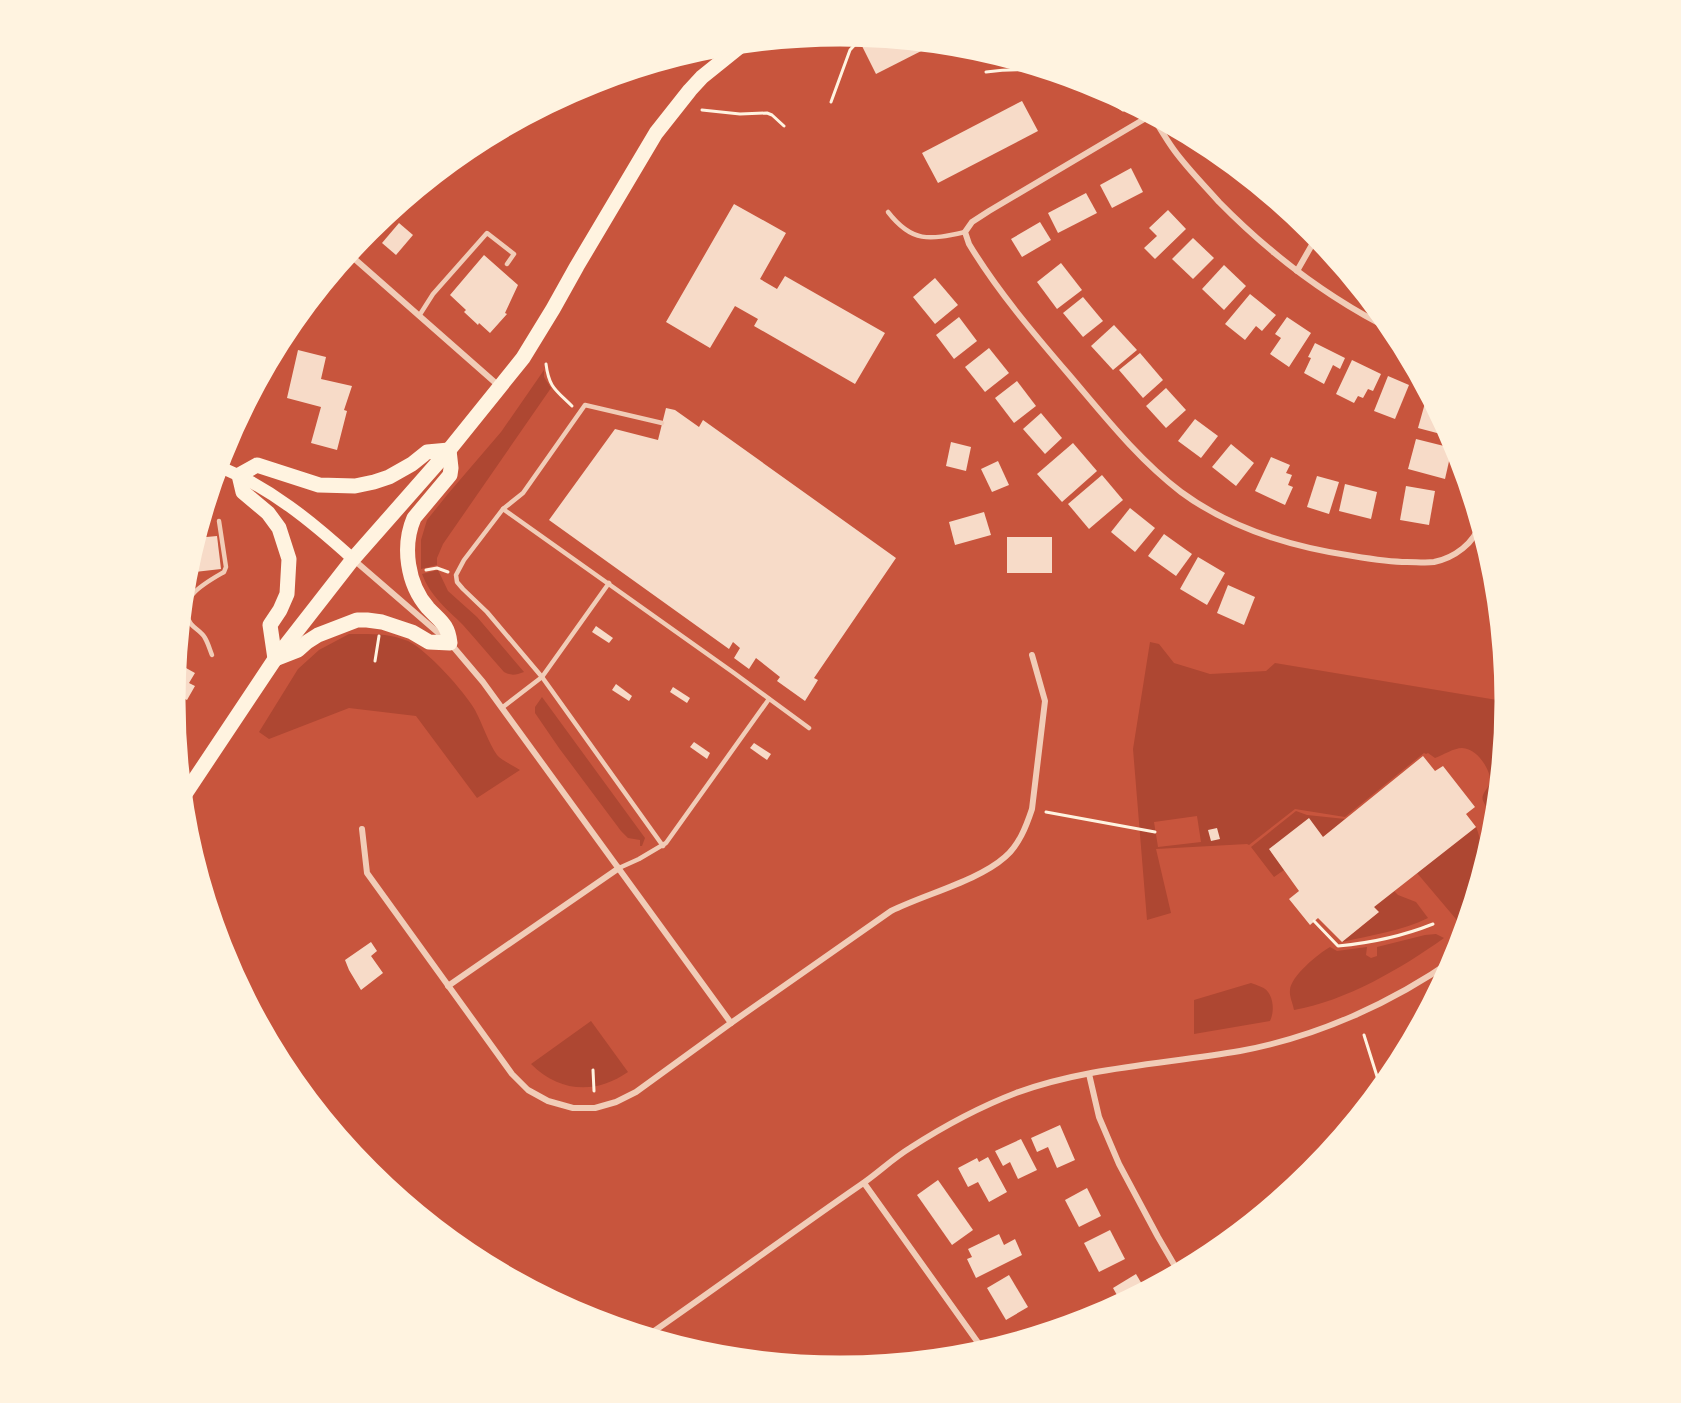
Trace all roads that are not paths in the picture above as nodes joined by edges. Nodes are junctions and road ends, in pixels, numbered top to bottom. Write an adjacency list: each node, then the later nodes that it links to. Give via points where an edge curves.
1 (730, 55): 12 (main road, via 696,83 656,133 543,327)
2 (1143, 120): 5 (street, via 983,214)
3 (1160, 128): 9 (street, via 1200,181 1236,219)
4 (888, 212): 5 (lane, via 914,235 927,238)
5 (965, 232): 19 (street, via 979,260 1018,314 1123,437 1180,491 1209,510 1241,526 1321,552 1402,562 1434,562 1449,557)
6 (1312, 245): 9 (street)
7 (355, 260): 10 (street)
8 (507, 264): 10 (lane, via 514,254 487,233 433,294)
9 (1297, 271): 11 (street)
10 (419, 316): 12 (street)
11 (1374, 321)
12 (500, 387): 14 (main road)
13 (662, 423): 17 (lane, via 585,405 523,493)
14 (449, 450): 16 (main road, via 427,452 389,477 355,486 319,485 257,465); 20 (main road); 24 (main road, via 450,475 414,518 407,544 418,595 446,627)
15 (227, 470): 16 (main road)
16 (239, 475): 20 (main road, via 320,528); 27 (main road, via 243,492 279,528 289,559 287,594 270,625)
17 (503, 508): 21 (lane); 28 (lane, via 456,575 463,589)
18 (219, 521): 22 (lane, via 226,567)
19 (1475, 534)
20 (353, 559): 24 (street); 27 (main road)
21 (609, 583): 28 (lane); 29 (lane)
22 (194, 591)
23 (189, 621): 25 (lane, via 204,636)
24 (450, 643): 27 (main road, via 429,642 400,627 357,620 318,635 298,650); 30 (street)
25 (212, 655)
26 (1032, 655): 38 (street, via 1045,701 1032,809 1018,842 989,868 891,911)
27 (275, 659): 32 (main road)
28 (542, 677): 30 (lane); 34 (lane)
29 (770, 699): 31 (lane); 34 (lane)
30 (503, 707): 35 (street)
31 (809, 728)
32 (190, 787)
33 (362, 829): 37 (street, via 367,873)
34 (663, 846): 35 (lane)
35 (619, 868): 37 (street); 38 (street)
36 (1439, 970): 39 (street, via 1385,1002 1289,1038 1241,1050)
37 (448, 986): 38 (street, via 528,1090 573,1108 616,1102 636,1092)
38 (731, 1023)
39 (1089, 1074): 40 (street, via 1016,1094 979,1110 912,1147); 41 (street, via 1099,1117 1119,1164)
40 (864, 1183): 42 (street); 43 (street)
41 (1175, 1266)
42 (654, 1331)
43 (978, 1343)

